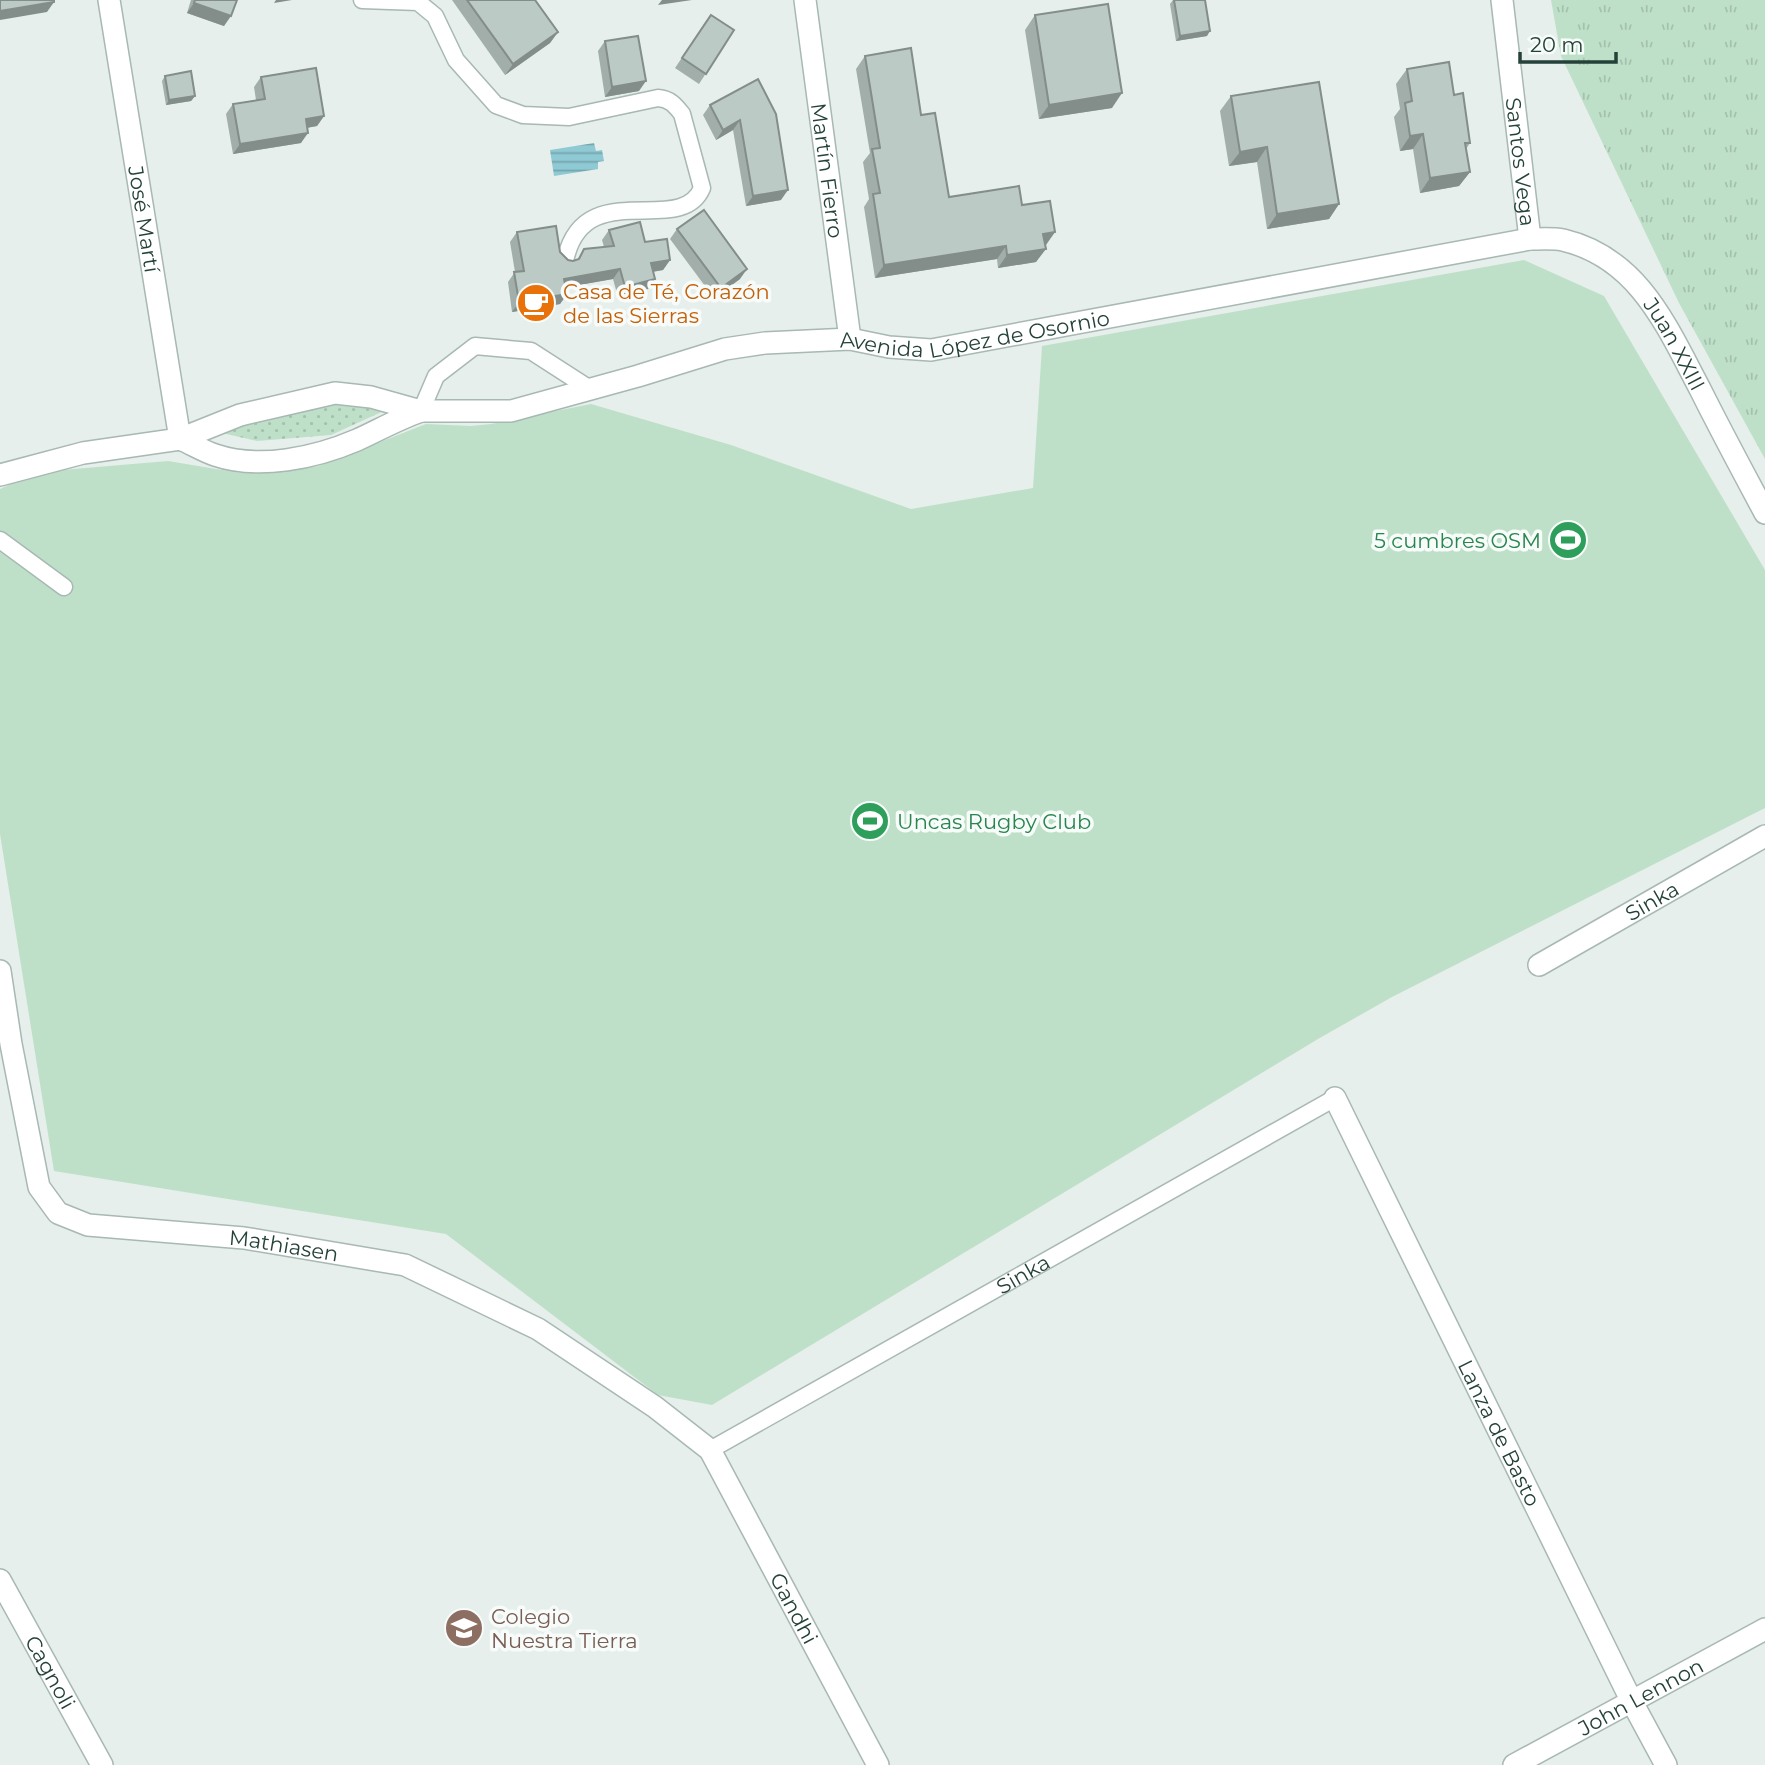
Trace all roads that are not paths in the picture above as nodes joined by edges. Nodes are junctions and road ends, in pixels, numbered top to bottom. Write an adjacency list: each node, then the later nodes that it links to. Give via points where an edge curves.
1 (109, 0): 10 (street, José Martí)
2 (362, 0): 6 (lane, via 418,2 435,16 456,60 496,105 523,116 569,117 658,98 674,104 682,114 702,188 698,197 683,208 606,212 575,236)
3 (805, 0): 7 (street, Martín Fierro)
4 (1502, 0): 5 (street, Santos Vega)
5 (1530, 239): 7 (street, Avenida López de Osornio, via 931,350); 12 (street, Juan XXIII, via 1561,239 1579,246 1623,270 1641,288 1672,336)
6 (565, 261)
7 (850, 339): 8 (street, Avenida López de Osornio, via 725,349)
8 (590, 389): 9 (street, Avenida López de Osornio, via 511,411); 9 (lane, via 531,351 475,346 436,376)
9 (421, 411): 10 (street, Avenida López de Osornio, via 335,393 240,415); 10 (street, Avenida López de Osornio, via 329,451 299,457 242,460 213,454)
10 (180, 439): 11 (street, Avenida López de Osornio, via 83,453)
11 (0, 475)
12 (1765, 513)
13 (0, 540): 14 (lane)
14 (64, 587)
15 (1765, 836): 16 (street, Sinka)
16 (1539, 965)
17 (0, 971): 18 (street, Mathiasen)
18 (5, 1047): 20 (street, Mathiasen, via 39,1187 58,1213 88,1225 244,1238 405,1265 538,1329 655,1407)
19 (1335, 1098): 20 (lane, Sinka); 23 (street, Lanza de Basto)
20 (710, 1450): 25 (street, Gandhi)
21 (0, 1580): 24 (street, Cagnoli)
22 (1765, 1629): 23 (street, John Lennon)
23 (1632, 1702): 26 (street, John Lennon); 27 (street, Lanza de Basto)
24 (102, 1765)
25 (877, 1765)
26 (1514, 1765)
27 (1666, 1765)

